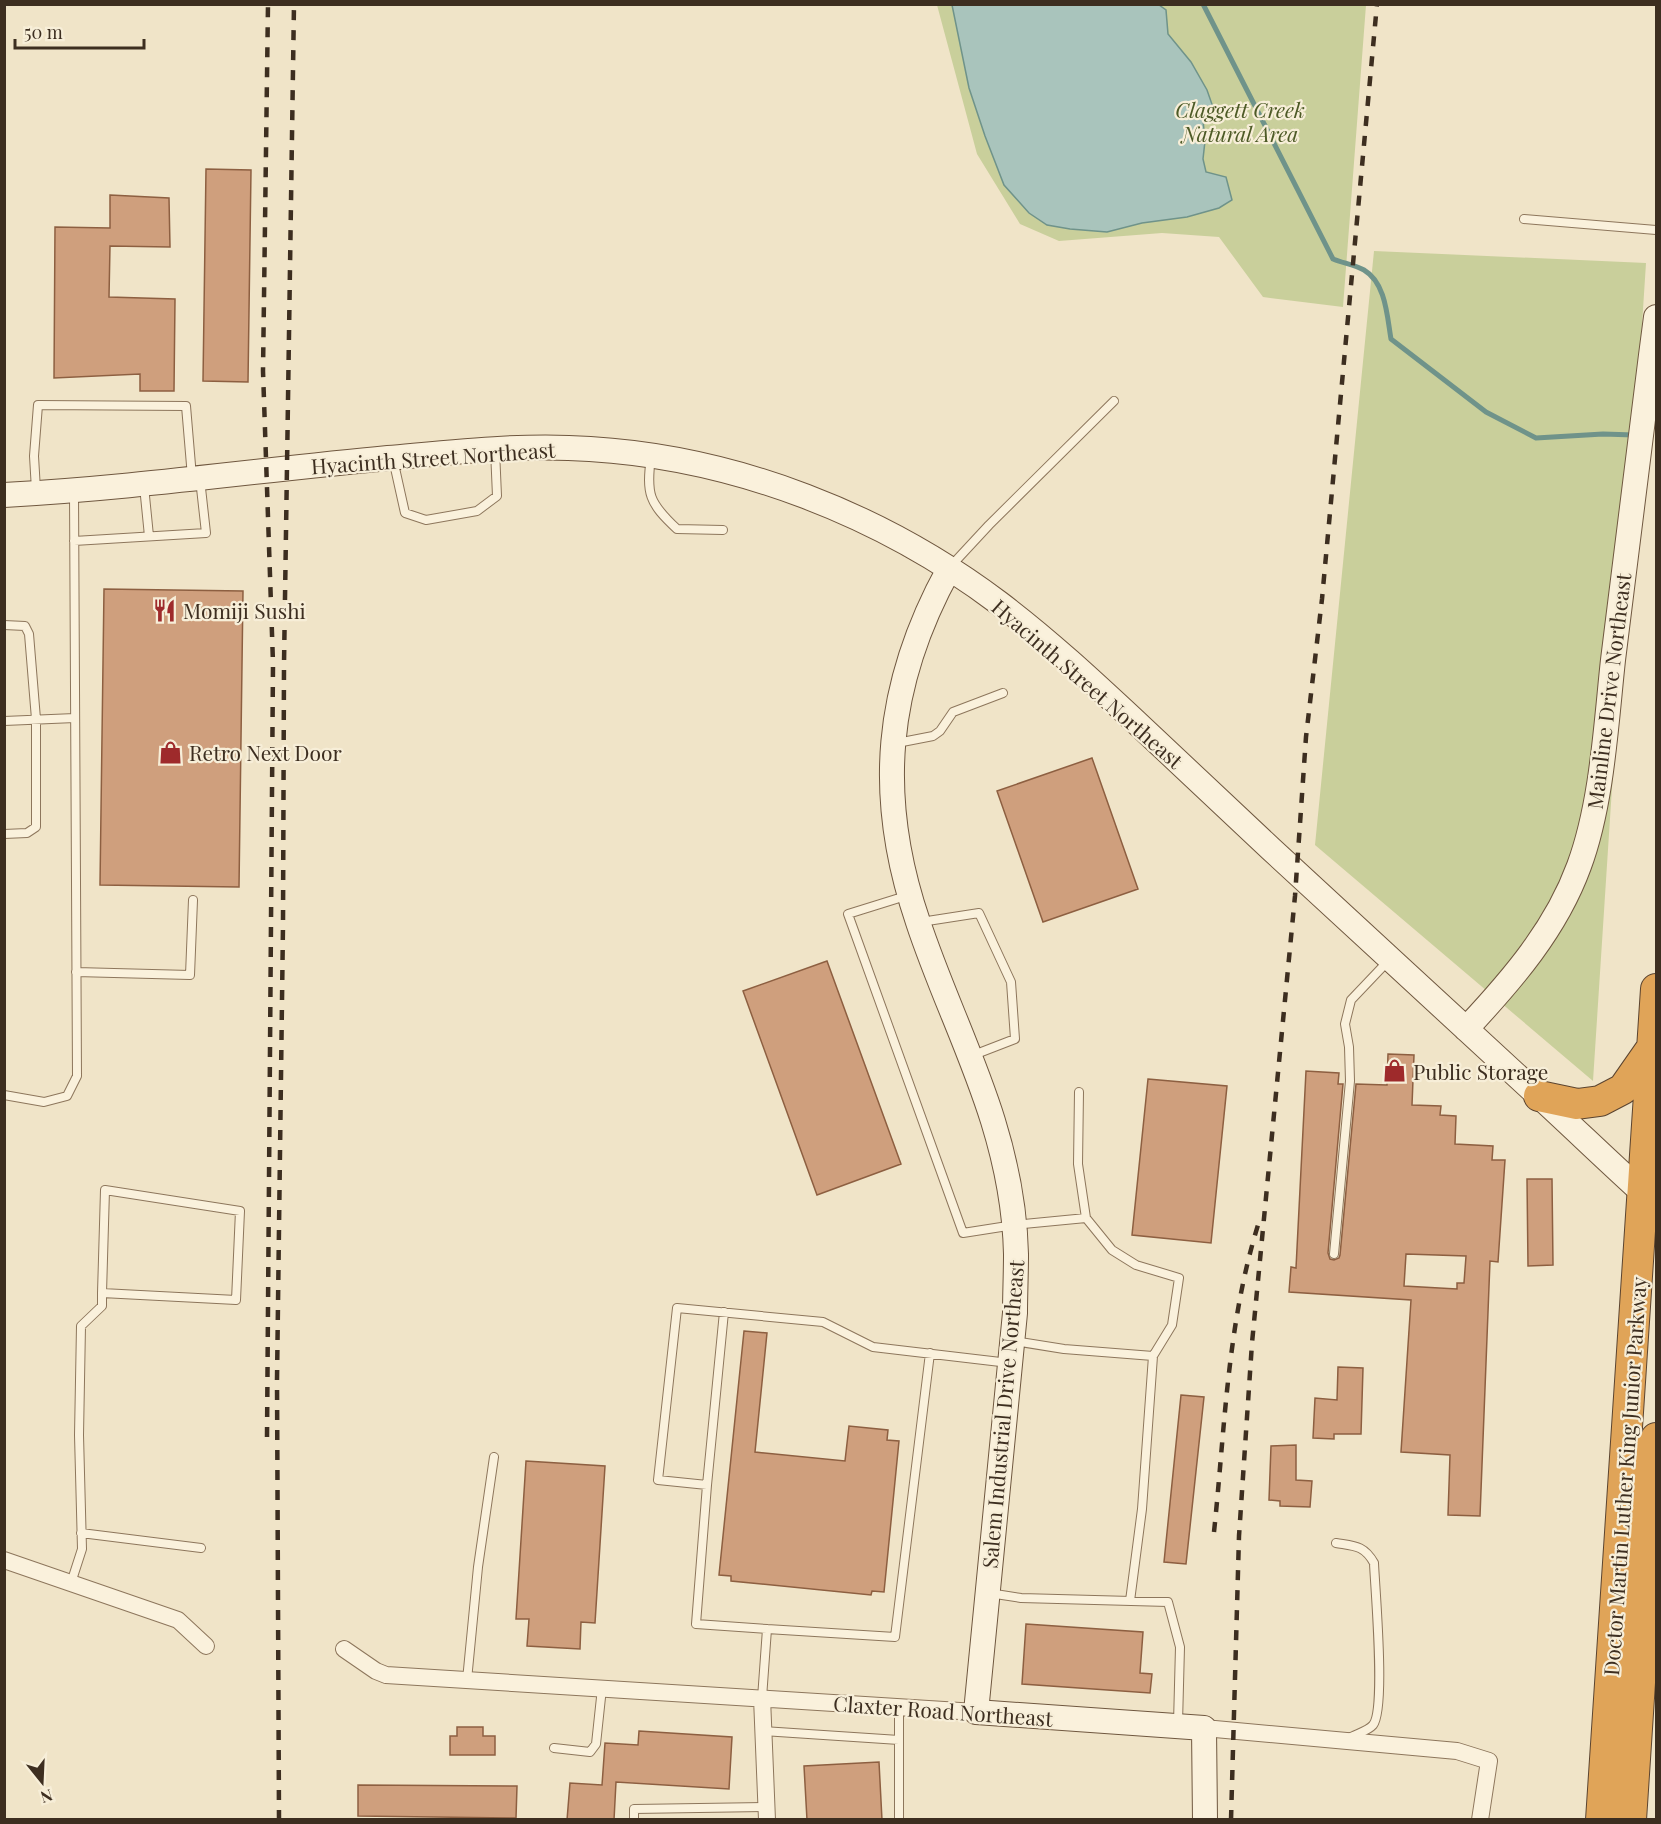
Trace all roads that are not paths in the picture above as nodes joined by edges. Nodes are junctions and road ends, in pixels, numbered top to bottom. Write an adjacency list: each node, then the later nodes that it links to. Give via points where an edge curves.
1 (1524, 219): 2 (lane)
2 (1656, 230)
3 (1656, 317): 30 (street, Mainline Drive Northeast, via 1600,768 1580,865 1562,906 1533,952)
4 (1114, 401): 16 (lane)
5 (495, 449): 6 (street, Hyacinth Street Northeast, via 590,449); 7 (street, Hyacinth Street Northeast); 7 (lane, via 497,496 477,511 426,520 405,513)
6 (651, 456): 13 (lane, via 647,483 657,511 676,529); 16 (street, Hyacinth Street Northeast, via 704,465 803,495 846,513)
7 (393, 458): 8 (street, Hyacinth Street Northeast)
8 (196, 477): 9 (street, Hyacinth Street Northeast); 11 (lane, via 186,406 38,405); 14 (lane, via 206,533)
9 (144, 483): 10 (street, Hyacinth Street Northeast); 14 (lane)
10 (74, 490): 11 (street, Hyacinth Street Northeast); 15 (lane)
11 (36, 493): 12 (street, Hyacinth Street Northeast)
12 (4, 495)
13 (723, 530)
14 (149, 536): 15 (lane)
15 (74, 541): 19 (lane)
16 (949, 568): 22 (street, Salem Industrial Drive Northeast, via 929,605 905,671); 27 (street, Hyacinth Street Northeast, via 998,602 1089,678)
17 (4, 625): 20 (lane, via 25,626 29,634)
18 (1004, 693): 22 (lane, via 953,712 933,736)
19 (75, 718): 20 (lane); 28 (lane)
20 (36, 719): 21 (lane); 23 (lane, via 36,827 27,833)
21 (4, 720)
22 (893, 744): 24 (street, Salem Industrial Drive Northeast, via 892,799)
23 (4, 834)
24 (909, 895): 26 (street, Salem Industrial Drive Northeast); 38 (lane, via 848,914 963,1233)
25 (193, 900): 28 (lane, via 190,975)
26 (918, 923): 32 (street, Salem Industrial Drive Northeast); 32 (lane, via 979,913 1011,982 1016,1039)
27 (1390, 959): 30 (street, Hyacinth Street Northeast); 39 (lane, via 1351,1000 1345,1024 1350,1081)
28 (76, 972): 34 (lane, via 77,1076 67,1096 44,1102)
29 (1656, 989): 31 (highway, Doctor Martin Luther King Junior Parkway)
30 (1466, 1029): 35 (street, Hyacinth Street Northeast)
31 (1653, 1046): 35 (highway, via 1623,1089 1600,1101 1577,1104); 36 (highway, Doctor Martin Luther King Junior Parkway)
32 (971, 1056): 38 (street, Salem Industrial Drive Northeast, via 1004,1161)
33 (1079, 1092): 37 (lane, via 1078,1164)
34 (4, 1095)
35 (1539, 1096): 36 (street, Hyacinth Street Northeast)
36 (1650, 1199): 74 (highway, Doctor Martin Luther King Junior Parkway)
37 (1086, 1218): 38 (lane); 44 (lane, via 1112,1250 1136,1265 1179,1278 1172,1325)
38 (1014, 1225): 42 (street, Salem Industrial Drive Northeast)
39 (1334, 1254)
40 (102, 1293): 40 (lane, via 105,1190 240,1211 236,1300); 48 (lane, via 102,1306 81,1326)
41 (724, 1312): 43 (lane, via 823,1322 873,1347); 47 (lane); 47 (lane, via 677,1308 658,1480)
42 (1011, 1352): 43 (lane); 44 (lane, via 1064,1349); 53 (street, Salem Industrial Drive Northeast)
43 (930, 1353): 55 (lane, via 895,1637)
44 (1153, 1356): 54 (lane, via 1142,1509)
45 (1656, 1438): 75 (highway, Doctor Martin Luther King Junior Parkway)
46 (494, 1457): 58 (lane)
47 (707, 1485): 55 (lane, via 696,1624)
48 (81, 1533): 50 (lane); 52 (lane, via 82,1549)
49 (1336, 1543): 67 (lane, via 1358,1546 1374,1563 1379,1682 1378,1715 1373,1725)
50 (201, 1548)
51 (4, 1560): 52 (street)
52 (71, 1583): 56 (street, via 178,1620)
53 (987, 1593): 54 (lane, via 1021,1598); 62 (street, Salem Industrial Drive Northeast)
54 (1130, 1601): 63 (lane, via 1168,1602 1180,1647)
55 (767, 1629): 60 (lane)
56 (207, 1646)
57 (344, 1649): 58 (street, Claxter Road Northeast, via 386,1675)
58 (467, 1680): 59 (street, Claxter Road Northeast)
59 (602, 1688): 60 (street, Claxter Road Northeast); 68 (lane, via 596,1744 590,1752)
60 (762, 1698): 61 (street, Claxter Road Northeast); 65 (street)
61 (899, 1707): 62 (street, Claxter Road Northeast); 66 (lane)
62 (976, 1713): 63 (street, Claxter Road Northeast)
63 (1178, 1726): 64 (street, Claxter Road Northeast)
64 (1204, 1728): 67 (street, Claxter Road Northeast); 72 (street)
65 (763, 1731): 66 (lane); 69 (street)
66 (899, 1740): 71 (lane)
67 (1344, 1740): 73 (street, Claxter Road Northeast, via 1457,1751 1489,1761)
68 (554, 1748)
69 (767, 1813): 70 (lane, via 634,1809)
70 (634, 1820)
71 (899, 1820)
72 (1205, 1820)
73 (1480, 1820)
74 (1601, 1820)
75 (1631, 1820)

